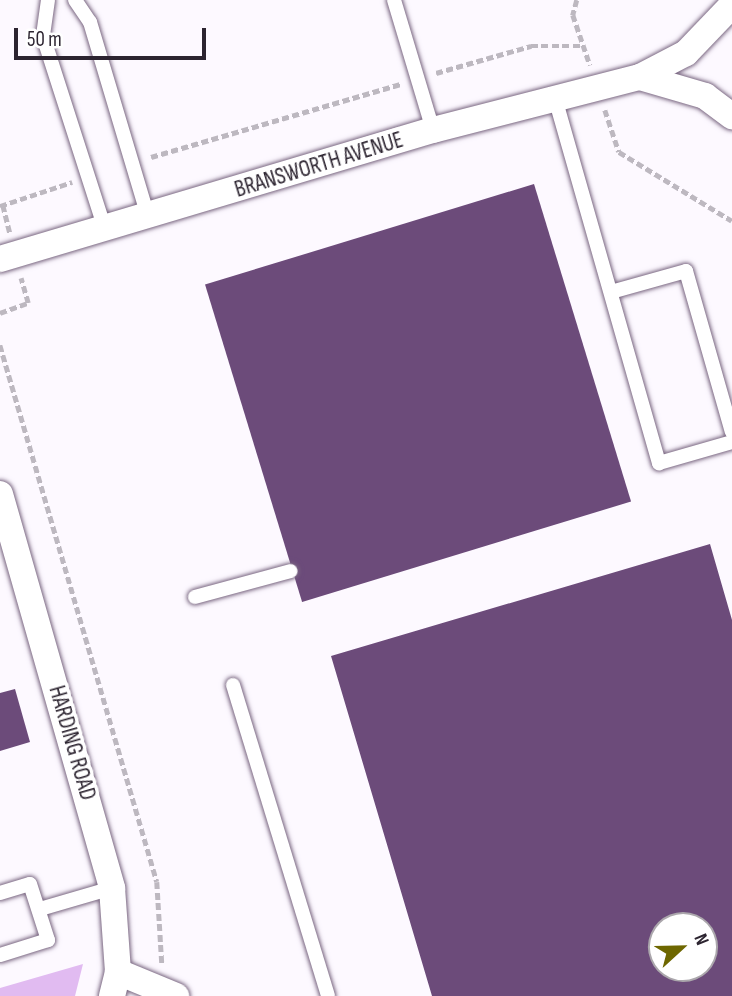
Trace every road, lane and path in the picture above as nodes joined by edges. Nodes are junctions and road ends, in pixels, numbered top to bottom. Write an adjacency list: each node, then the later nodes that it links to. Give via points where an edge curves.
1 (48, 0): 14 (lane, via 43,36)
2 (75, 0): 13 (lane, via 90,22)
3 (394, 0): 8 (lane)
4 (577, 0): 6 (path, via 573,15)
5 (732, 5): 7 (street, BRANSWORTH AVENUE, via 686,53)
6 (583, 46): 8 (path, via 531,46); 9 (path)
7 (640, 77): 9 (street, BRANSWORTH AVENUE); 11 (street, BRANSWORTH AVENUE, via 705,96)
8 (418, 79): 12 (lane); 13 (path)
9 (597, 87): 10 (street, BRANSWORTH AVENUE); 17 (path, via 619,152)
10 (555, 98): 12 (street, BRANSWORTH AVENUE); 20 (lane)
11 (732, 116)
12 (433, 130): 16 (street, BRANSWORTH AVENUE)
13 (131, 163): 16 (lane)
14 (88, 177): 15 (path); 18 (lane)
15 (0, 206)
16 (148, 216): 18 (street, BRANSWORTH AVENUE)
17 (732, 221)
18 (104, 229): 19 (street, BRANSWORTH AVENUE)
19 (0, 259)
20 (611, 292): 22 (lane, via 686,271); 23 (lane, via 659,463)
21 (0, 345): 33 (path, via 157,882)
22 (732, 432)
23 (732, 442)
24 (0, 494): 28 (street, HARDING ROAD)
25 (291, 571): 26 (lane)
26 (195, 597)
27 (233, 685): 34 (lane)
28 (112, 888): 30 (lane); 32 (street, HARDING ROAD)
29 (0, 893): 30 (lane, via 30,884)
30 (40, 909): 31 (lane, via 48,940)
31 (0, 955)
32 (115, 984): 33 (street)
33 (168, 993)
34 (328, 996)

